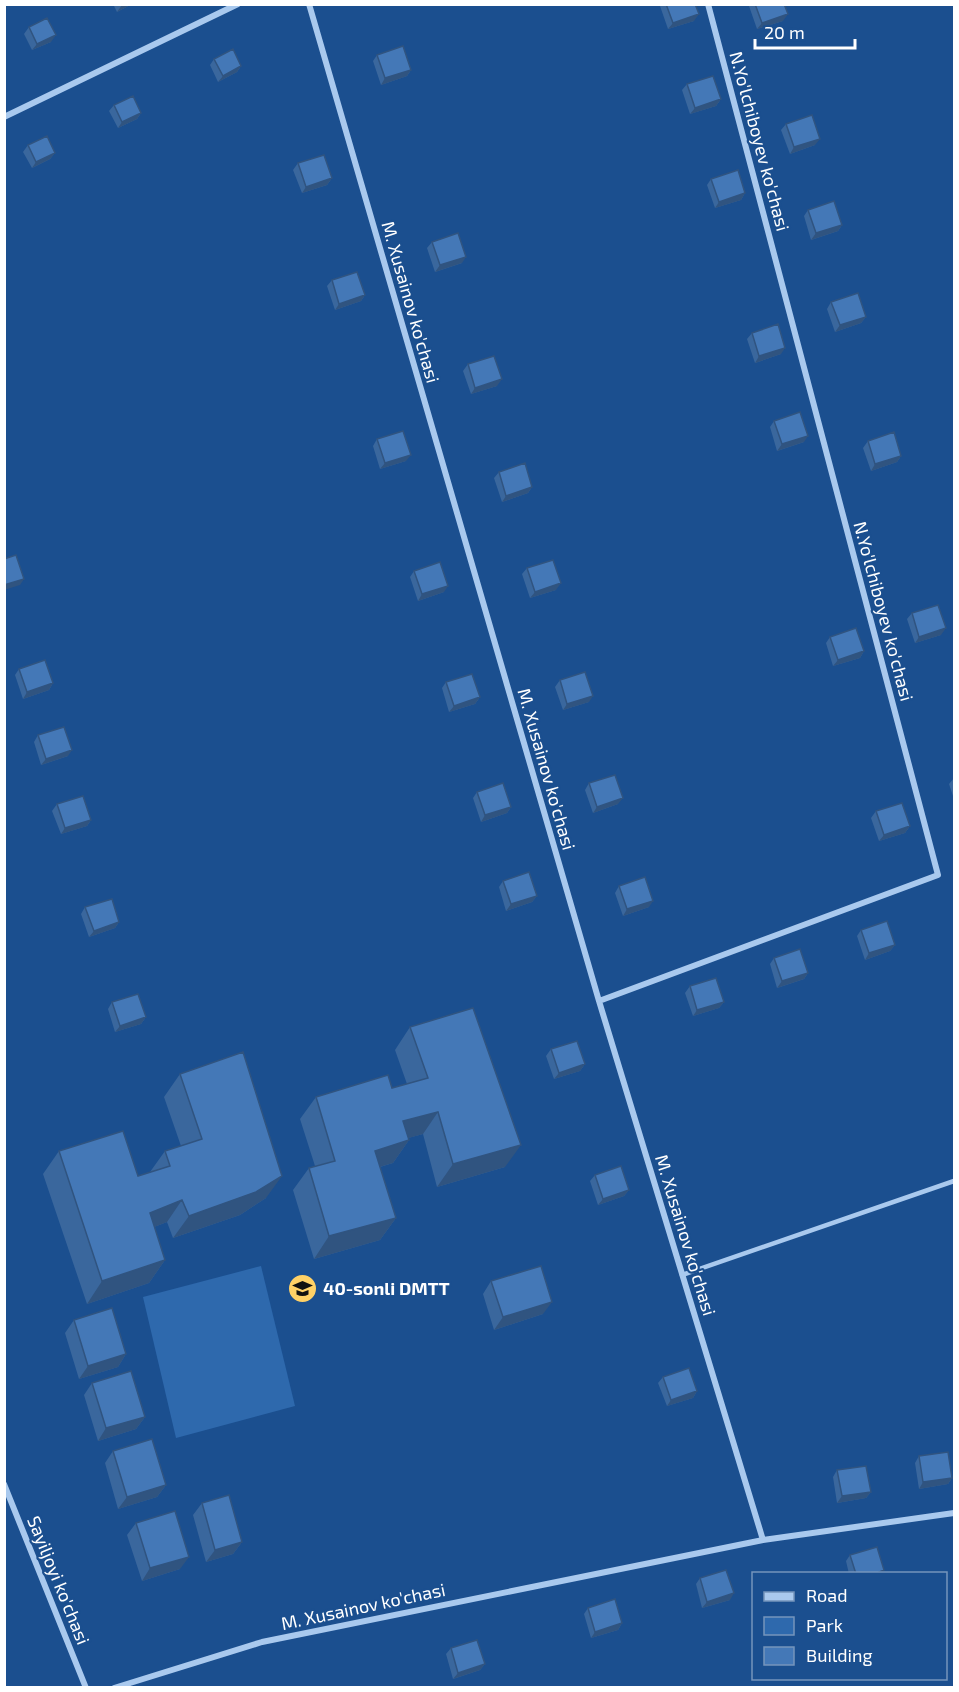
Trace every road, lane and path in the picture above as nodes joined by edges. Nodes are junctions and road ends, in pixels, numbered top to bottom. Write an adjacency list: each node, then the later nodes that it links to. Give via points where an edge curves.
1 (238, 4): 4 (street)
2 (309, 4): 5 (street, M. Xusainov ko'chasi)
3 (708, 4): 5 (street, N.Yo'lchiboyev ko'chasi, via 938,875)
4 (4, 117)
5 (598, 1001): 7 (street, M. Xusainov ko'chasi)
6 (954, 1181): 7 (lane)
7 (682, 1275): 10 (street, M. Xusainov ko'chasi)
8 (4, 1484): 11 (street, Sayiljoyi ko'chasi)
9 (954, 1513): 10 (street, M. Xusainov ko'chasi)
10 (763, 1540): 12 (street, M. Xusainov ko'chasi, via 262,1642)
11 (86, 1688)
12 (114, 1688)

